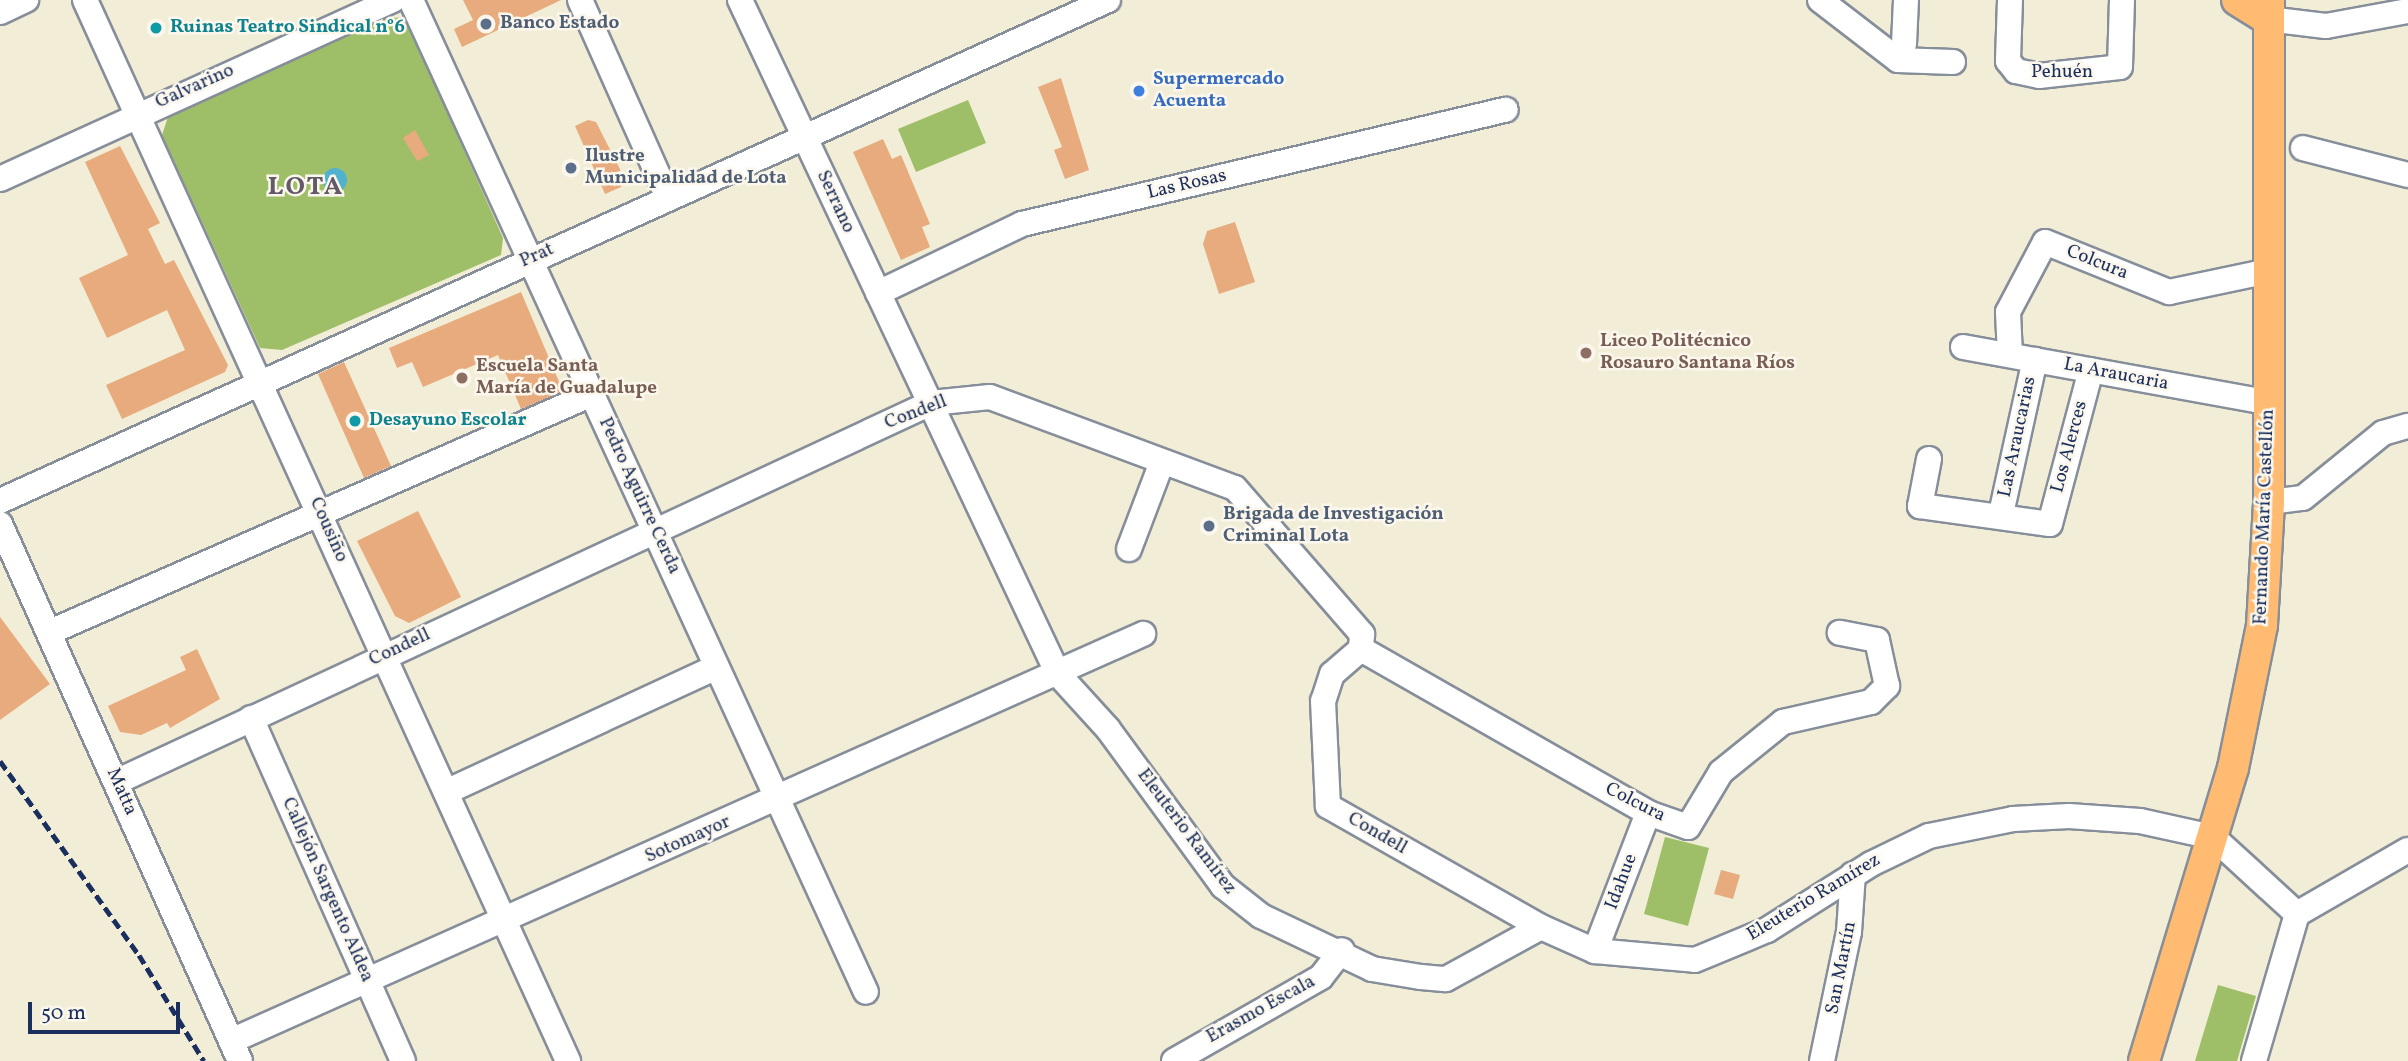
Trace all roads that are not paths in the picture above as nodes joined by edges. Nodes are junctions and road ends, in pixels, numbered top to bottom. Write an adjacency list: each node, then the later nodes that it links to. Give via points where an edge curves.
1 (26, 0): 16 (street)
2 (85, 0): 20 (street, Cousiño)
3 (393, 0): 20 (street, Galvarino)
4 (411, 0): 26 (street, Pedro Aguirre Cerda)
5 (580, 0): 25 (street)
6 (740, 0): 21 (street, Serrano)
7 (1108, 0): 13 (street, Prat)
8 (1820, 0): 18 (street, via 1898,60)
9 (1906, 0): 17 (street)
10 (2010, 0): 11 (street, Pehuén, via 2008,61 2039,76 2120,67)
11 (2122, 0)
12 (2237, 0): 14 (main road)
13 (1072, 7): 21 (street, Prat)
14 (2269, 10): 15 (street, via 2326,26); 27 (main road, Fernando María Castellón)
15 (2408, 10)
16 (0, 12)
17 (1904, 44)
18 (1954, 62)
19 (1506, 110): 28 (street, Las Rosas, via 1022,224)
20 (138, 112): 24 (street, Galvarino); 33 (street, Cousiño)
21 (804, 136): 25 (street, Prat); 28 (street, Serrano)
22 (2303, 148): 23 (street)
23 (2408, 175)
24 (0, 179)
25 (668, 198): 26 (street, Prat)
26 (530, 260): 33 (street, Prat); 34 (street, Pedro Aguirre Cerda)
27 (2269, 271): 30 (street, Colcura, via 2169,292 2045,242 2008,313); 35 (main road, Fernando María Castellón)
28 (878, 293): 36 (street, Serrano)
29 (1963, 347): 30 (street, La Araucaria)
30 (2010, 355): 31 (street, La Araucaria)
31 (2035, 360): 32 (street, La Araucaria); 43 (street, Las Araucarias)
32 (2091, 370): 35 (street, La Araucaria); 43 (street, Los Alerces, via 2050,524)
33 (261, 382): 40 (street, Prat); 42 (street, Cousiño)
34 (592, 394): 42 (street); 45 (street, Pedro Aguirre Cerda)
35 (2270, 403): 41 (main road, Fernando María Castellón)
36 (931, 404): 39 (street, Condell, via 974,396 1006,400); 45 (street, Condell); 53 (street, Eleuterio Ramírez)
37 (2408, 426): 41 (street, via 2383,433 2303,498)
38 (1928, 459): 43 (street, via 1920,506)
39 (1162, 462): 46 (street); 50 (street, Condell, via 1235,488 1351,617)
40 (0, 501)
41 (2269, 502): 59 (main road, Fernando María Castellón, via 2257,659)
42 (320, 513): 47 (street); 51 (street, Cousiño)
43 (2001, 514)
44 (0, 524): 47 (street, Matta)
45 (653, 528): 51 (street, Condell); 52 (street, Pedro Aguirre Cerda)
46 (1129, 550)
47 (50, 632): 55 (street, Matta)
48 (1840, 633): 58 (street, Colcura, via 1877,640 1886,686 1871,702 1783,723 1721,772 1688,827)
49 (1143, 634): 53 (street, Sotomayor)
50 (1361, 649): 58 (street, Colcura); 64 (street, Condell, via 1332,674 1322,701 1328,806)
51 (384, 655): 54 (street, Condell); 56 (street, Cousiño)
52 (717, 667): 56 (street); 57 (street, Pedro Aguirre Cerda)
53 (1058, 674): 57 (street, Sotomayor); 65 (street, Eleuterio Ramírez, via 1108,729 1223,886 1261,916)
54 (251, 718): 55 (street, Condell); 67 (street, Callejón Sargento Aldea)
55 (117, 782): 69 (street, Matta)
56 (446, 792): 63 (street, Cousiño)
57 (778, 800): 63 (street, Sotomayor); 68 (street, Pedro Aguirre Cerda)
58 (1648, 813): 66 (street, Idahue)
59 (2213, 837): 61 (street, Eleuterio Ramírez, via 2118,819 2013,819 1929,836); 62 (street); 74 (main road, Fernando María Castellón)
60 (2408, 850): 62 (street)
61 (1853, 874): 66 (street, Eleuterio Ramírez, via 1768,930 1695,960); 73 (street, San Martín, via 1847,945)
62 (2297, 914): 75 (street)
63 (505, 920): 67 (street, Sotomayor); 71 (street, Cousiño)
64 (1541, 927): 65 (street, Eleuterio Ramírez, via 1446,979 1372,969); 66 (street, Eleuterio Ramírez)
65 (1342, 950): 72 (street, Erasmo Escala, via 1321,977)
66 (1595, 951)
67 (367, 981): 69 (street, Sotomayor); 70 (street, Callejón Sargento Aldea)
68 (866, 992)
69 (236, 1051)
70 (403, 1061)
71 (568, 1061)
72 (1174, 1061)
73 (1822, 1061)
74 (2144, 1061)
75 (2254, 1061)

